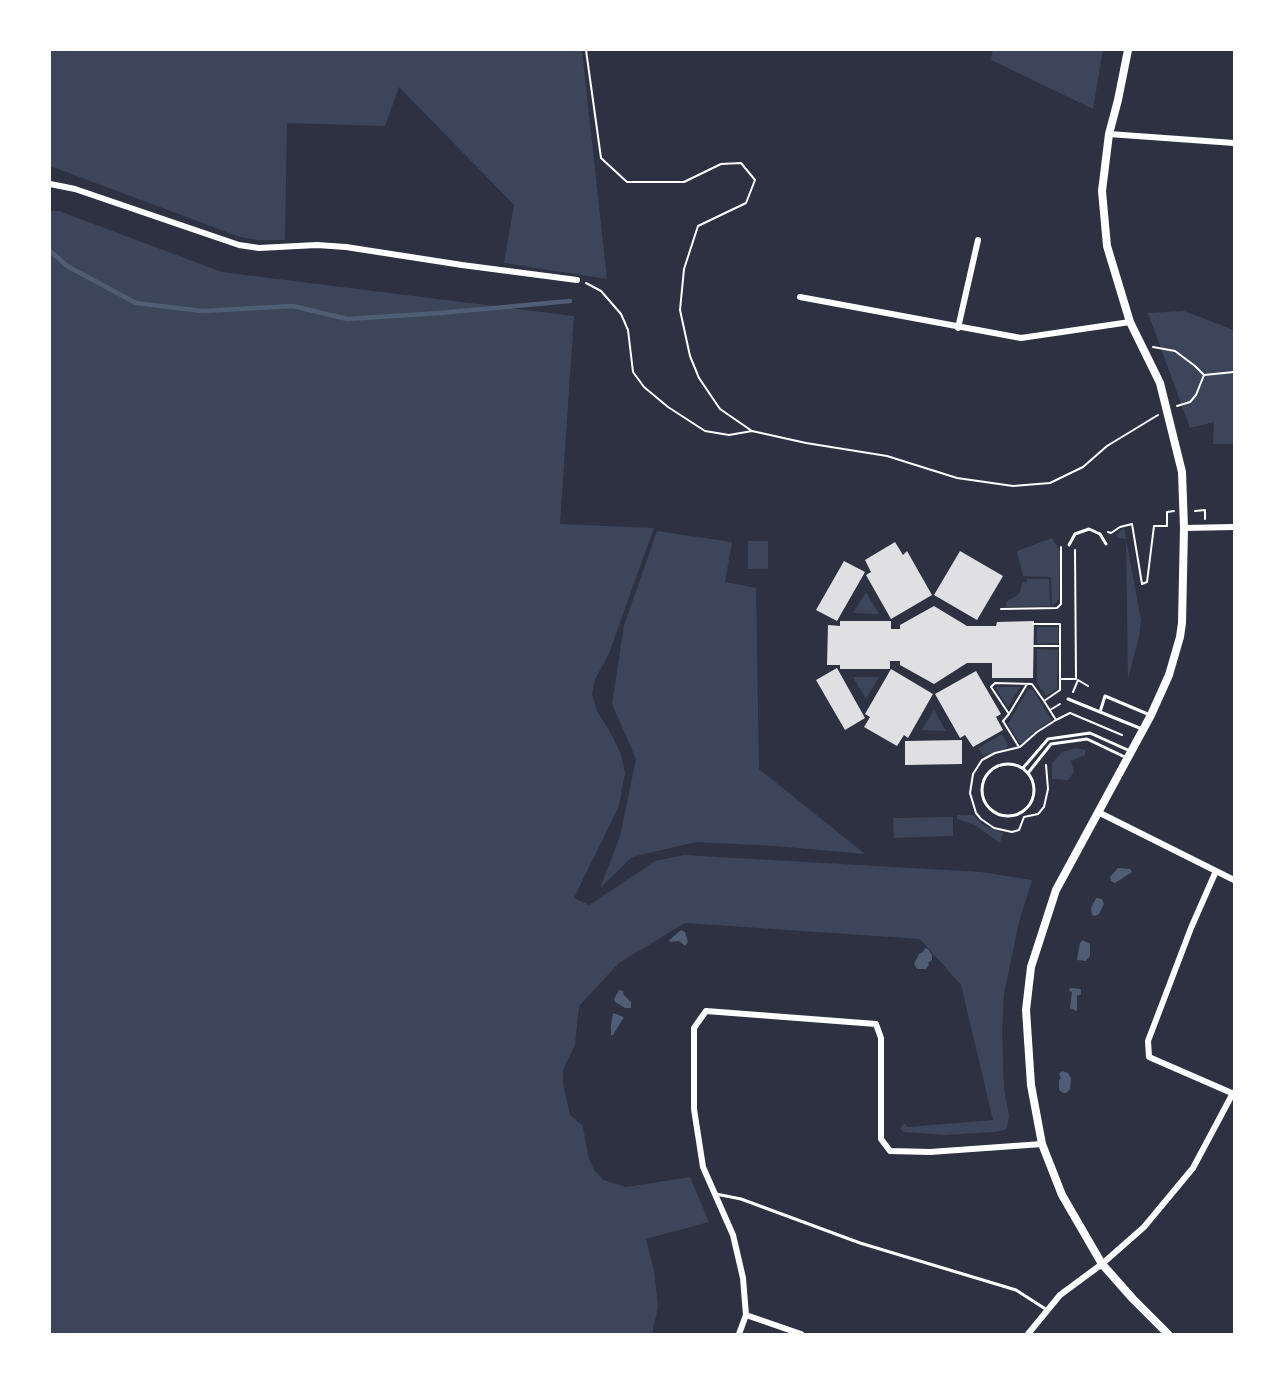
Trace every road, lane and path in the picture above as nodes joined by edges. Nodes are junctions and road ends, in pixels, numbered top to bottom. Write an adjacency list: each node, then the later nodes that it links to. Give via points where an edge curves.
1 (586, 50): 15 (path, via 601,158 627,182 684,182 721,164 741,163 755,180 746,203 698,226 684,269 680,310 699,378 720,409)
2 (1128, 50): 3 (street)
3 (1108, 134): 4 (street); 9 (street, via 1102,191 1107,246)
4 (1234, 143)
5 (50, 184): 7 (street, via 259,249 346,247)
6 (978, 240): 10 (street)
7 (577, 280): 15 (path, via 601,291 621,314 628,330 633,372 644,387 705,431 729,435)
8 (800, 297): 10 (street)
9 (1130, 322): 10 (street, via 1021,338); 11 (street)
10 (958, 328)
11 (1143, 346): 13 (path, via 1175,351); 14 (street, via 1160,382)
12 (1234, 372): 13 (path)
13 (1204, 375): 14 (path, via 1190,402)
14 (1166, 409): 15 (path, via 1107,446 1083,467 1050,483 1013,486 957,478 887,456); 16 (street, via 1182,472)
15 (752, 431)
16 (1184, 511): 17 (path, via 1205,510); 19 (street); 20 (path, via 1167,512 1167,526 1154,526 1147,582 1142,584 1132,524 1111,533)
17 (1205, 527): 18 (street); 19 (street)
18 (1234, 527)
19 (1184, 528): 36 (street, via 1180,637)
20 (1104, 529)
21 (1106, 544): 23 (lane, via 1100,534 1089,529 1075,534)
22 (1061, 545): 25 (path, via 1061,604 1057,608)
23 (1069, 545)
24 (1076, 547): 29 (path, via 1076,678)
25 (1001, 609)
26 (1034, 624): 28 (path, via 1060,624)
27 (1034, 646): 28 (path)
28 (1060, 646): 29 (path)
29 (1060, 679): 30 (path, via 1060,690 1044,701 1032,684)
30 (1027, 684): 35 (path); 35 (path, via 994,683 991,687)
31 (1088, 686): 32 (path, via 1078,680)
32 (1068, 699): 33 (path); 34 (lane)
33 (1050, 710)
34 (1100, 712): 36 (lane, via 1106,696); 38 (lane)
35 (1009, 714): 40 (path, via 1003,721)
36 (1151, 715): 38 (street)
37 (1056, 720): 39 (path, via 1070,713)
38 (1143, 730): 41 (street)
39 (1122, 735)
40 (1020, 747)
41 (1130, 756): 42 (lane, via 1090,733 1048,738); 43 (lane, via 1087,738 1051,744); 44 (street)
42 (1023, 769): 43 (lane); 43 (lane, via 999,766 986,776 982,793 995,813 1012,816 1027,807 1034,791)
43 (1028, 773)
44 (1098, 812): 45 (street); 48 (street, via 1056,890 1031,967 1027,1020 1031,1085)
45 (1216, 870): 46 (street); 47 (street, via 1148,1041 1149,1057)
46 (1234, 880)
47 (1234, 1093): 50 (street, via 1193,1168 1144,1227)
48 (1042, 1144): 49 (street, via 890,1151 881,1139 881,1038 876,1024 706,1011 694,1028 694,1108 700,1154); 50 (street, via 1062,1194)
49 (713, 1193): 51 (lane, via 1016,1290); 52 (street, via 733,1235)
50 (1102, 1264): 51 (street, via 1060,1294); 56 (street)
51 (1047, 1310): 55 (street)
52 (746, 1315): 53 (street); 54 (street)
53 (739, 1335)
54 (801, 1335)
55 (1028, 1335)
56 (1168, 1335)

